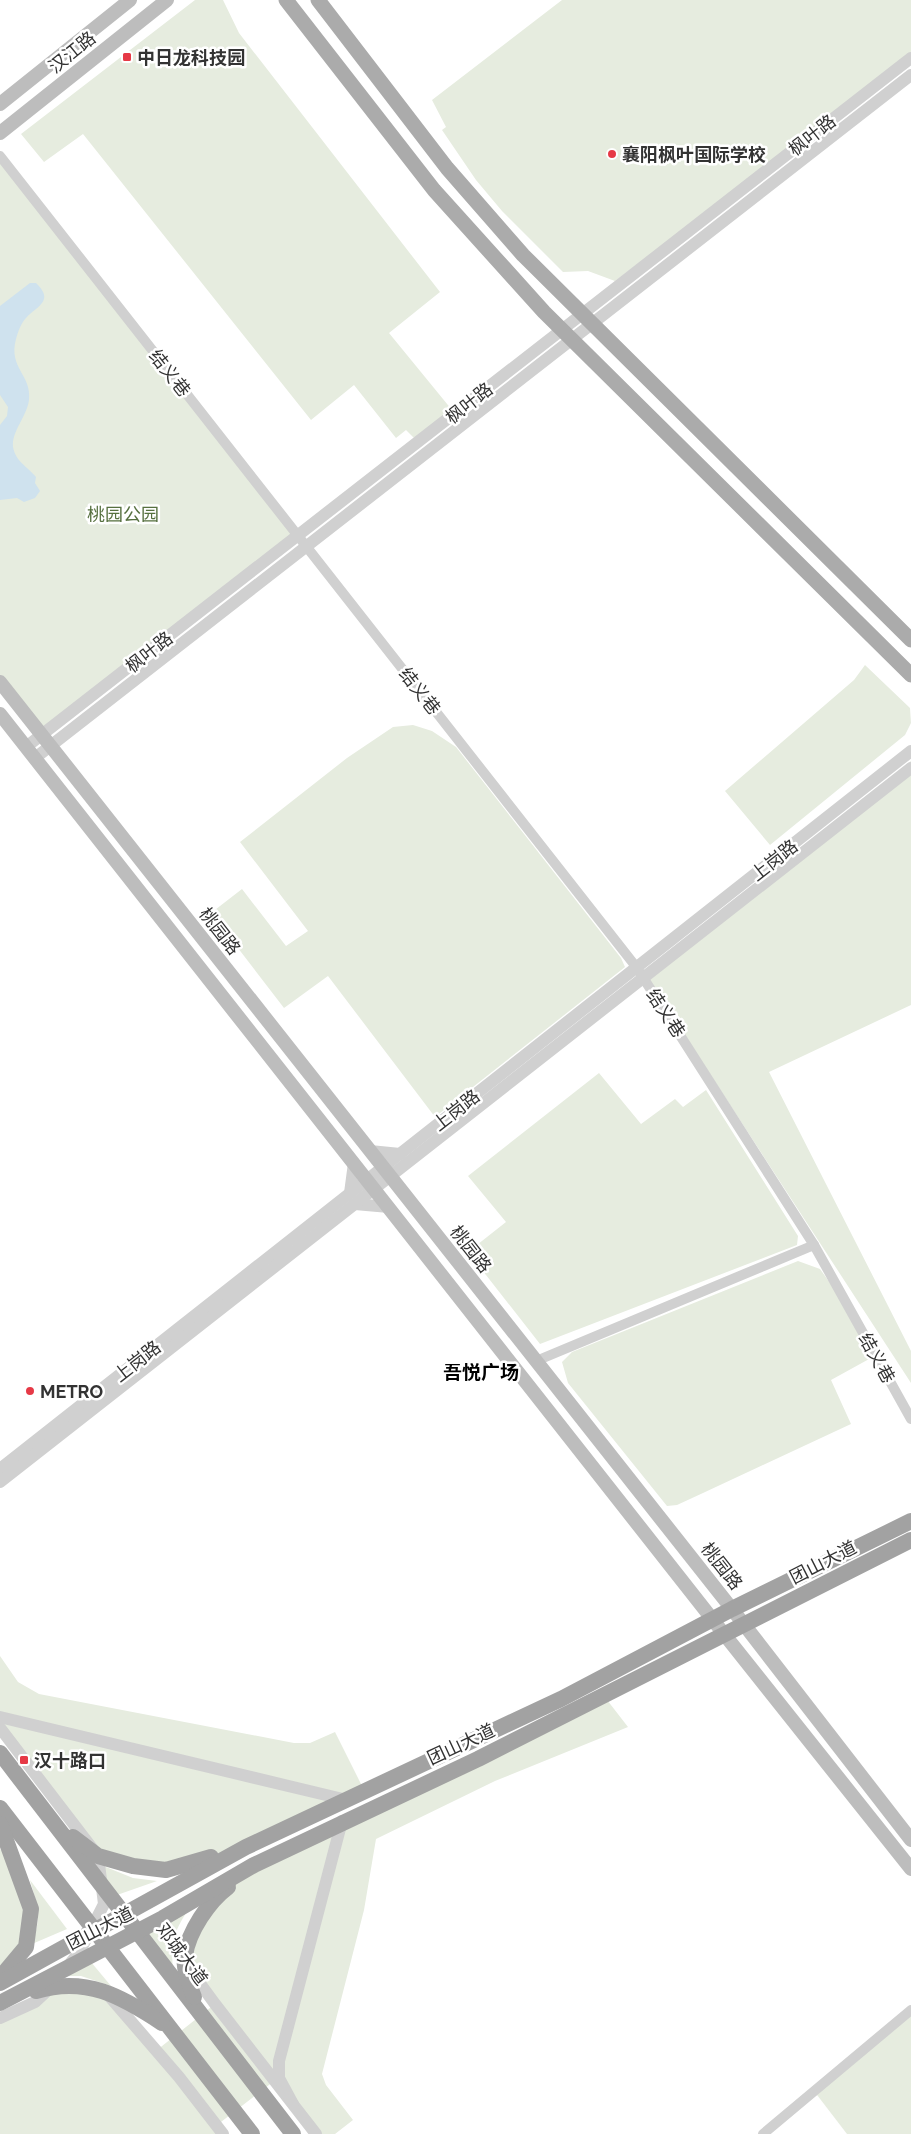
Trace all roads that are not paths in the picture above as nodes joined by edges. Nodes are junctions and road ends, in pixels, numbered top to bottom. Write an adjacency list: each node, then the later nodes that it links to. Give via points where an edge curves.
1 (130, 0): 7 (main road, 汉江路)
2 (167, 0): 8 (main road, 汉江路)
3 (286, 0): 11 (main road, via 434,190)
4 (318, 0): 10 (main road, via 446,168 524,255)
5 (911, 58): 10 (street, 枫叶路)
6 (911, 75): 10 (street, 枫叶路)
7 (0, 104)
8 (0, 133)
9 (0, 156): 12 (street, 结义巷)
10 (589, 318): 11 (street, 枫叶路); 15 (main road)
11 (568, 335): 12 (street, 枫叶路); 13 (street, 枫叶路); 14 (main road)
12 (298, 536): 13 (street, 结义巷); 20 (street, 枫叶路)
13 (306, 547): 20 (street, 枫叶路); 24 (street, 结义巷)
14 (875, 639): 16 (main road); 18 (street)
15 (911, 639)
16 (911, 675)
17 (0, 682): 20 (main road, 桃园路)
18 (911, 684)
19 (0, 714): 22 (main road)
20 (46, 741): 22 (street, 枫叶路); 25 (main road, 桃园路)
21 (911, 751): 24 (street, 上岗路)
22 (30, 753): 27 (main road)
23 (911, 768): 24 (street, 上岗路)
24 (640, 973): 26 (street, 上岗路); 33 (street, 结义巷)
25 (370, 1151): 26 (street); 28 (main road, 桃园路)
26 (404, 1159): 28 (street, 上岗路); 30 (street)
27 (354, 1163): 29 (main road); 31 (street)
28 (387, 1172): 29 (street, 上岗路); 30 (main road, 桃园路)
29 (371, 1184): 31 (street, 上岗路); 32 (main road)
30 (403, 1193): 34 (main road, 桃园路)
31 (353, 1199): 32 (street); 36 (street, 上岗路); 37 (street, 上岗路)
32 (389, 1207): 41 (main road)
33 (814, 1245): 34 (street); 35 (street, 结义巷)
34 (536, 1361): 40 (main road, 桃园路)
35 (911, 1419)
36 (0, 1469)
37 (0, 1482)
38 (911, 1521): 40 (highway, 团山大道)
39 (911, 1540): 42 (highway, 团山大道)
40 (732, 1608): 41 (highway, 团山大道); 42 (main road, 桃园路)
41 (712, 1619): 43 (main road); 47 (highway, 团山大道, via 562,1699)
42 (744, 1624): 43 (highway, 团山大道); 52 (main road, 桃园路)
43 (724, 1634): 49 (highway, 团山大道, via 478,1759); 58 (main road)
44 (0, 1717): 47 (street)
45 (0, 1728): 55 (street)
46 (0, 1753): 50 (highway, 邓城大道)
47 (347, 1800): 53 (highway, 团山大道)
48 (0, 1808): 60 (highway)
49 (342, 1821): 56 (highway, 团山大道); 75 (street, via 279,2061 278,2078)
50 (54, 1822): 55 (highway); 59 (highway, 邓城大道)
51 (0, 1824): 57 (highway)
52 (911, 1840)
53 (246, 1847): 55 (highway, via 166,1870 133,1866); 59 (highway, 团山大道)
54 (0, 1849): 57 (street)
55 (98, 1856): 68 (street, via 104,1904 80,1951)
56 (260, 1862): 61 (highway, 团山大道); 63 (highway, via 219,1894 198,1920)
57 (17, 1867): 64 (highway, via 31,1908 26,1947)
58 (911, 1869)
59 (126, 1915): 60 (highway, 团山大道); 61 (highway, 邓城大道)
60 (96, 1931): 62 (highway); 67 (highway, 团山大道)
61 (139, 1931): 62 (highway, 团山大道); 72 (highway, 邓城大道)
62 (108, 1947): 70 (highway, 团山大道); 74 (highway)
63 (185, 1956): 72 (highway, via 188,1984); 75 (street, via 196,1978)
64 (16, 1959): 65 (street); 66 (highway)
65 (0, 1966)
66 (0, 1978)
67 (0, 1983)
68 (53, 1986): 69 (highway, via 78,1985); 70 (highway); 73 (street, via 35,2002)
69 (105, 1992): 74 (highway, via 133,2004); 76 (street, via 180,2077)
70 (1, 2002)
71 (911, 2010): 80 (street)
72 (200, 2011): 78 (highway, 邓城大道)
73 (0, 2018)
74 (172, 2030): 77 (highway)
75 (293, 2104): 79 (street)
76 (223, 2134)
77 (252, 2134)
78 (293, 2134)
79 (316, 2134)
80 (763, 2134)

